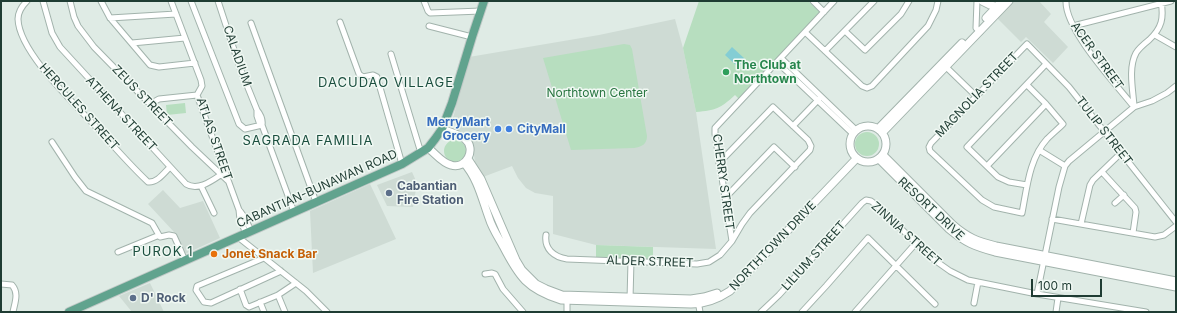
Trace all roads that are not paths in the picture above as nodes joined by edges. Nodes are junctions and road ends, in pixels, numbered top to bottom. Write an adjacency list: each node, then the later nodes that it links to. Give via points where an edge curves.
1 (27, 1): 71 (street, HERCULES STREET, via 19,14 19,24 30,52 48,76 148,182 156,181)
2 (43, 1): 71 (street, ATHENA STREET, via 52,33 60,47)
3 (70, 1): 50 (street, ZEUS STREET, via 74,17 84,35)
4 (101, 1): 25 (street)
5 (171, 1): 24 (street, ATLAS STREET)
6 (191, 1): 53 (street, via 239,124 245,129)
7 (218, 1): 53 (street, CALADIUM, via 240,68 261,115)
8 (424, 1): 22 (street, via 430,13)
9 (484, 1): 22 (main road, CABANTIAN-BUNAWAN ROAD)
10 (813, 1): 23 (street)
11 (834, 1): 23 (street, CHERRY STREET)
12 (874, 1): 31 (street)
13 (909, 1): 31 (street, via 901,14 865,50)
14 (938, 1): 39 (street, via 928,26 867,88)
15 (977, 1): 30 (street)
16 (982, 1): 21 (street, via 990,5)
17 (1009, 1): 21 (street)
18 (1171, 1): 20 (street)
19 (1066, 2): 29 (street, ACER STREET, via 1066,10)
20 (1161, 2): 29 (street); 33 (street, via 1160,28)
21 (1001, 5): 30 (street)
22 (481, 11): 34 (main road, CABANTIAN-BUNAWAN ROAD)
23 (824, 12): 32 (street, CHERRY STREET)
24 (176, 14): 25 (street); 35 (street, ATLAS STREET)
25 (110, 18): 36 (street)
26 (340, 22): 67 (street, via 359,74 363,77 375,75 377,78)
27 (251, 23): 81 (street)
28 (429, 26): 34 (street)
29 (1073, 26): 52 (street, ACER STREET)
30 (978, 30): 44 (street)
31 (845, 31): 39 (street)
32 (805, 32): 39 (street); 41 (street, CHERRY STREET)
33 (1155, 35): 38 (street); 52 (street, via 1141,47 1133,64)
34 (472, 37): 55 (main road, CABANTIAN-BUNAWAN ROAD)
35 (185, 38): 36 (street); 42 (street, ATLAS STREET)
36 (132, 43): 42 (street, via 153,66)
37 (1027, 44): 43 (street, TULIP STREET); 48 (street, MAGNOLIA STREET)
38 (1176, 47)
39 (825, 52)
40 (391, 54): 63 (street)
41 (779, 60): 49 (street); 68 (street, CHERRY STREET, via 716,128)
42 (195, 63): 47 (street, ATLAS STREET, via 202,83)
43 (1046, 64): 45 (street); 58 (street, TULIP STREET, via 1069,87)
44 (944, 65): 48 (street); 56 (street)
45 (1027, 85): 51 (street); 69 (street, via 967,147)
46 (1176, 86): 52 (street, via 1152,101)
47 (197, 95): 50 (street, via 159,99); 74 (street, ATLAS STREET)
48 (976, 96): 76 (street, MAGNOLIA STREET, via 929,148 975,194 994,207 1022,212)
49 (820, 98): 54 (street); 57 (street)
50 (150, 104): 74 (street, ZEUS STREET, via 192,147)
51 (1046, 104): 61 (street, via 1063,124); 69 (street)
52 (1134, 107): 58 (street)
53 (262, 125): 83 (street, CALADIUM)
54 (793, 126): 68 (street, via 773,107); 72 (street, ALDER STREET, via 811,146)
55 (442, 129): 60 (main road, CABANTIAN-BUNAWAN ROAD); 66 (street, via 467,141 470,148)
56 (880, 131): 57 (street, via 867,126); 65 (street, via 886,144)
57 (854, 132): 64 (street, via 849,144)
58 (1105, 132): 62 (street, TULIP STREET); 70 (street)
59 (52, 142): 100 (street, via 86,190 152,223 160,237 174,236)
60 (428, 148): 63 (main road, CABANTIAN-BUNAWAN ROAD); 66 (street, via 449,165 459,166)
61 (1039, 150): 70 (street); 76 (street)
62 (1121, 153): 73 (street); 86 (street, TULIP STREET)
63 (421, 154): 67 (main road, CABANTIAN-BUNAWAN ROAD)
64 (855, 157): 65 (street, via 866,163); 117 (street, NORTHTOWN DRIVE, via 730,285)
65 (881, 157): 99 (street, RESORT DRIVE, via 939,216 964,234 975,240)
66 (466, 161): 114 (street, NORTHTOWN DRIVE, via 475,174 522,270 536,284)
67 (402, 164): 81 (main road, CABANTIAN-BUNAWAN ROAD)
68 (719, 164): 79 (street, CHERRY STREET)
69 (987, 166): 76 (street, via 1003,180)
70 (1065, 166): 85 (street)
71 (170, 167): 77 (street, ATHENA STREET, via 189,186)
72 (794, 167): 79 (street, via 774,147); 88 (street, ALDER STREET)
73 (1102, 172): 78 (street); 89 (street, via 1090,185)
74 (223, 173): 75 (street, ZEUS STREET); 77 (street)
75 (228, 181): 92 (street, ATLAS STREET, via 239,210 245,218)
76 (1027, 185)
77 (202, 186): 84 (street)
78 (1124, 195): 82 (street); 91 (street, via 1136,212)
79 (725, 198): 87 (street, CHERRY STREET)
80 (866, 200): 96 (street, ZINNIA STREET, via 875,204); 130 (street, LILIUM STREET)
81 (316, 202): 83 (main road, CABANTIAN-BUNAWAN ROAD)
82 (1115, 203)
83 (294, 212): 92 (main road, CABANTIAN-BUNAWAN ROAD)
84 (214, 213)
85 (1052, 219): 89 (street); 99 (street)
86 (1176, 222)
87 (729, 223): 88 (street); 95 (street, CHERRY STREET)
88 (742, 224): 95 (street, ALDER STREET)
89 (1081, 224): 91 (street)
90 (1176, 226): 91 (street, via 1161,236)
91 (1133, 233)
92 (245, 234): 98 (street); 100 (main road, CABANTIAN-BUNAWAN ROAD)
93 (546, 235): 101 (street, ALDER STREET, via 550,252 560,258)
94 (157, 236): 97 (street)
95 (732, 241): 101 (street, ALDER STREET, via 714,259 702,263)
96 (916, 244): 102 (street); 107 (street, ZINNIA STREET, via 959,276)
97 (118, 252)
98 (264, 258): 103 (street); 111 (street, via 196,286 197,293 208,303)
99 (1044, 259): 105 (street, RESORT DRIVE); 113 (street)
100 (185, 261): 123 (main road, CABANTIAN-BUNAWAN ROAD)
101 (631, 261): 116 (street)
102 (896, 266): 120 (street); 131 (street, via 868,238); 132 (street)
103 (281, 271): 108 (street); 111 (street)
104 (485, 274): 127 (street, via 495,274 503,289)
105 (1133, 275): 106 (street, RESORT DRIVE); 110 (street, RESORT DRIVE)
106 (1176, 281)
107 (978, 282): 113 (street, ZINNIA STREET); 119 (street)
108 (296, 283): 112 (street); 126 (street)
109 (1, 284): 122 (street, via 12,285 16,291)
110 (1176, 287)
111 (240, 289): 118 (street, via 247,307)
112 (278, 294): 118 (street); 125 (street)
113 (1037, 294): 115 (street, ZINNIA STREET)
114 (567, 298): 116 (street, NORTHTOWN DRIVE); 128 (street)
115 (1058, 298): 121 (street, ZINNIA STREET); 133 (street)
116 (630, 300): 117 (street, NORTHTOWN DRIVE)
117 (698, 301): 129 (street)
118 (260, 302): 124 (street)
119 (974, 303)
120 (935, 304)
121 (1128, 311): 134 (street, ZINNIA STREET)
122 (13, 312)
123 (69, 312)
124 (264, 312)
125 (285, 312)
126 (327, 312)
127 (523, 312)
128 (566, 312)
129 (700, 312)
130 (761, 312)
131 (802, 312)
132 (855, 312)
133 (1056, 312)
134 (1146, 312)

